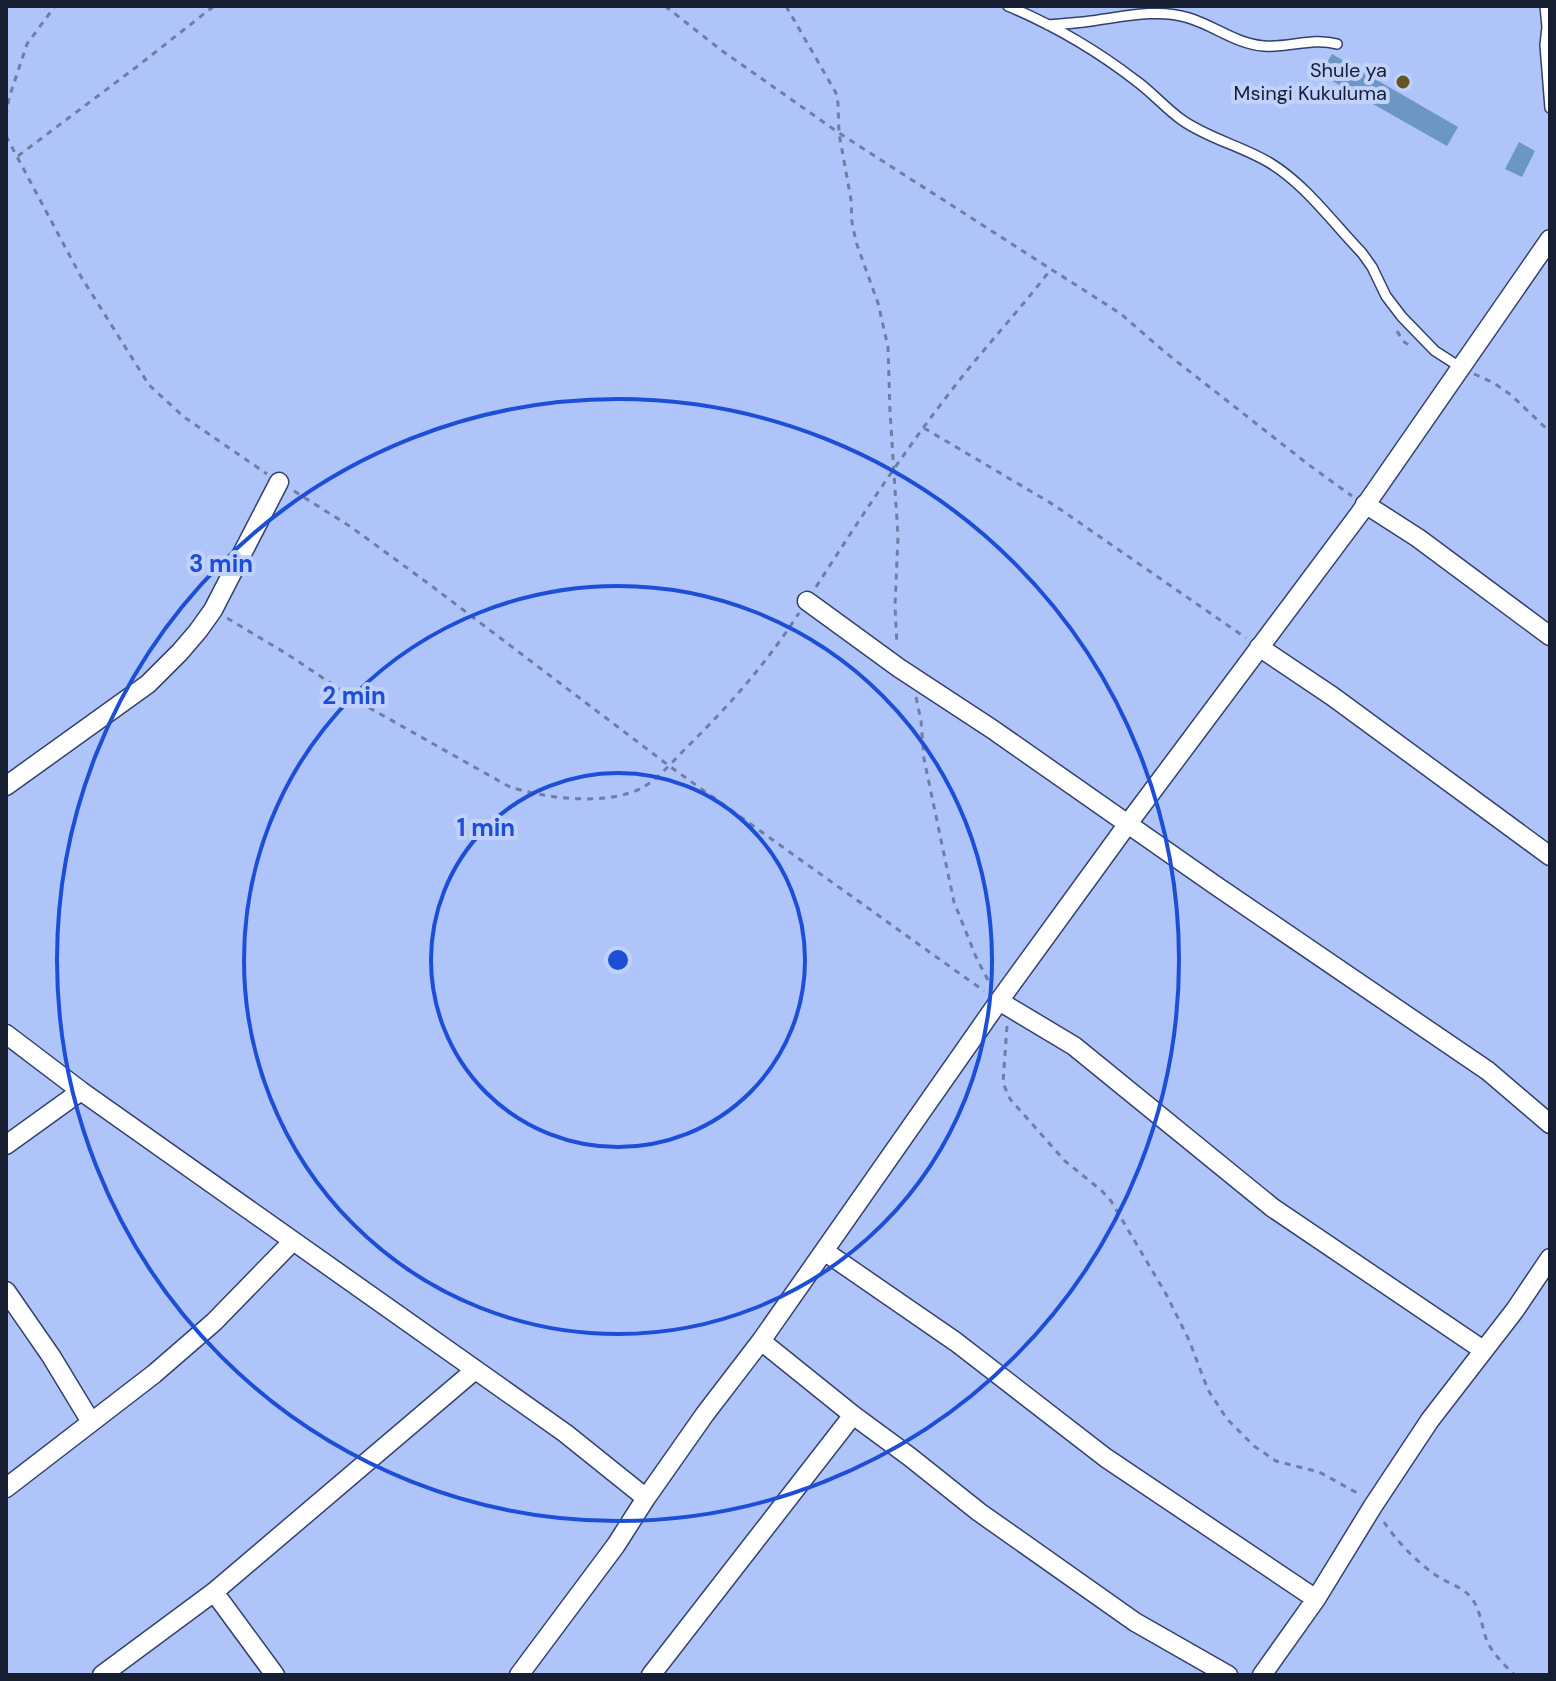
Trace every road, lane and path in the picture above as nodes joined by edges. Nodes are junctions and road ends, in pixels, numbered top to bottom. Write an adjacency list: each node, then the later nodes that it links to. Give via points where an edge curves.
1 (55, 6): 10 (path, via 27,44)
2 (214, 6): 13 (path)
3 (665, 6): 11 (path)
4 (786, 6): 11 (path, via 836,93)
5 (1008, 6): 7 (lane)
6 (1545, 6): 9 (lane)
7 (1047, 25): 8 (lane, via 1167,14 1264,46 1323,40); 16 (lane, via 1136,80 1186,123 1290,177 1362,253 1402,317 1435,351)
8 (1337, 44)
9 (1550, 108)
10 (6, 116)
11 (839, 133): 15 (path); 19 (path, via 856,242 888,347)
12 (6, 136): 13 (path)
13 (18, 156): 20 (path, via 80,275 149,385 184,417)
14 (1550, 239): 16 (street)
15 (1051, 269): 17 (path); 21 (path, via 1121,314)
16 (1460, 367): 18 (path, via 1511,395); 21 (street)
17 (923, 428): 19 (path); 25 (path, via 1054,505)
18 (1550, 432)
19 (894, 467): 22 (path); 26 (path, via 895,625)
20 (279, 482): 23 (street); 27 (path, via 384,551)
21 (1365, 504): 24 (street); 25 (street)
22 (807, 601): 26 (street); 27 (path, via 750,681)
23 (213, 610): 27 (path, via 359,702 517,790 605,798 645,786); 28 (street, via 148,684)
24 (1550, 636)
25 (1259, 647): 29 (street); 30 (street)
26 (908, 674): 29 (street); 31 (path, via 954,902)
27 (668, 765): 31 (path)
28 (6, 786)
29 (1127, 825): 31 (street); 34 (street, via 1488,1071)
30 (1550, 856)
31 (999, 1001): 37 (street); 41 (street, via 1074,1046 1273,1208); 47 (path, via 1007,1026 1005,1091 1065,1161 1111,1201 1166,1294 1208,1390 1227,1419 1276,1461 1319,1472)
32 (6, 1034): 33 (street)
33 (81, 1091): 35 (street); 36 (street)
34 (1550, 1124)
35 (6, 1145)
36 (293, 1241): 42 (street); 44 (street, via 214,1322)
37 (824, 1251): 40 (street); 49 (street, via 956,1342 1106,1458)
38 (1550, 1258): 41 (street)
39 (6, 1291): 44 (street)
40 (761, 1341): 43 (street); 46 (street)
41 (1483, 1350): 47 (street)
42 (475, 1370): 46 (street); 48 (street)
43 (853, 1415): 53 (street); 54 (street, via 1122,1613)
44 (91, 1422): 45 (street)
45 (6, 1488)
46 (646, 1498): 52 (street)
47 (1373, 1506): 49 (street); 56 (path, via 1411,1554 1467,1592 1492,1649)
48 (214, 1592): 50 (street); 51 (street)
49 (1316, 1599): 55 (street)
50 (102, 1675)
51 (275, 1675)
52 (519, 1675)
53 (651, 1675)
54 (1228, 1675)
55 (1262, 1675)
56 (1515, 1675)

